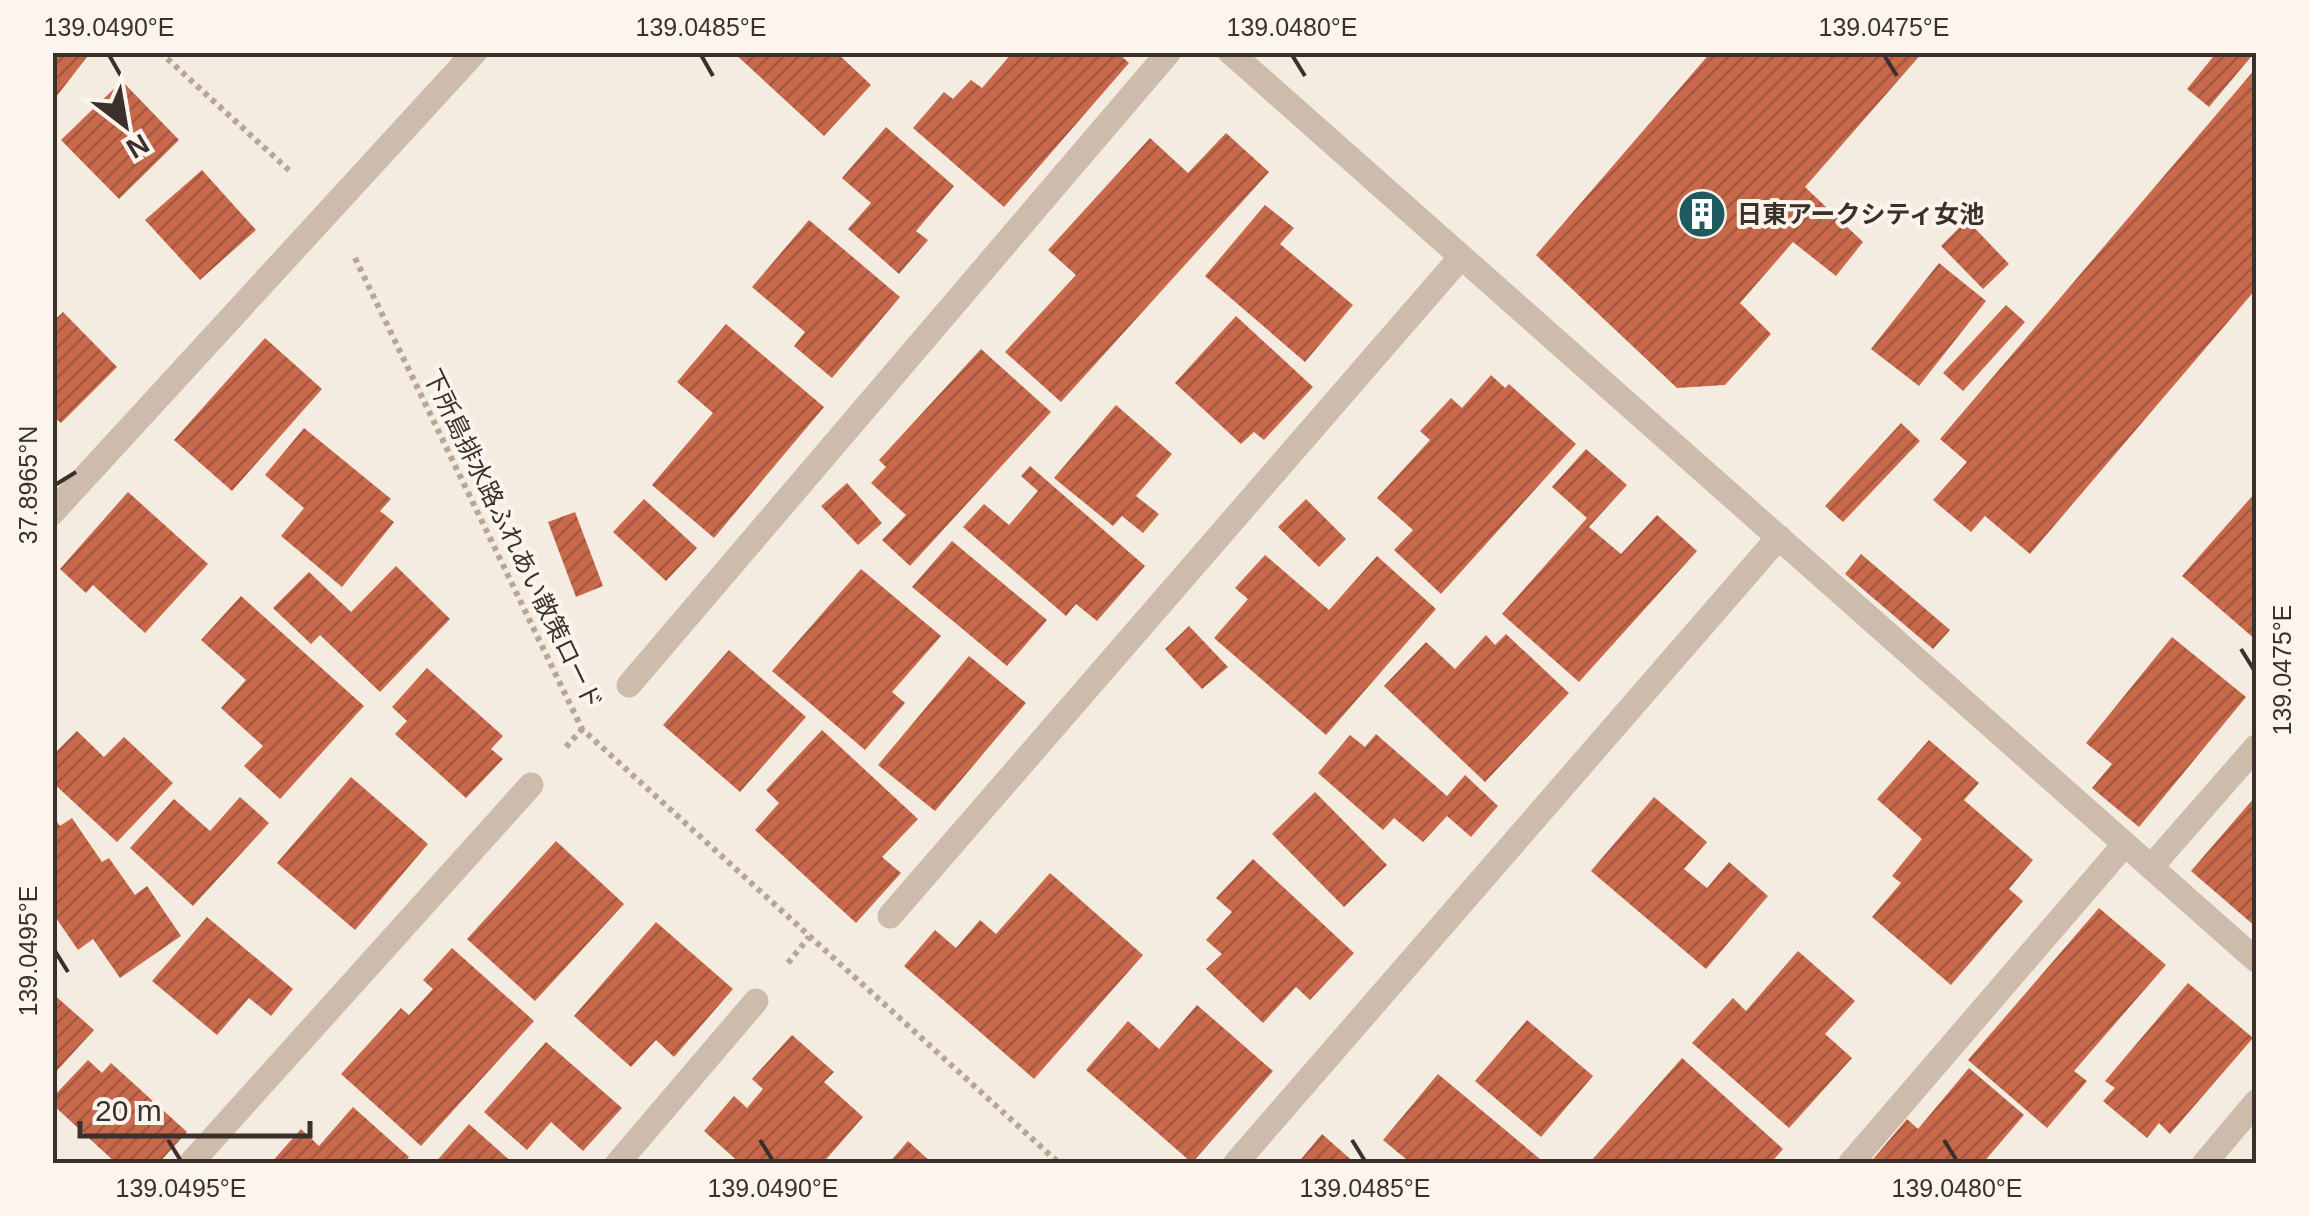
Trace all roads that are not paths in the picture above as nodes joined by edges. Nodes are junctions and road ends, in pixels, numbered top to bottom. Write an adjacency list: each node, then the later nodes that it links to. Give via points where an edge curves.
1 (474, 52): 5 (street)
2 (1169, 52): 7 (street)
3 (1230, 52): 4 (street)
4 (1462, 257): 6 (street); 12 (street)
5 (52, 512)
6 (1779, 537): 10 (street); 18 (street)
7 (630, 686)
8 (2256, 746): 11 (street)
9 (531, 785): 16 (street)
10 (2126, 844): 11 (street); 19 (street)
11 (2151, 866): 13 (street)
12 (890, 916)
13 (2256, 960)
14 (756, 1001): 17 (street)
15 (2256, 1102): 20 (street)
16 (190, 1164)
17 (616, 1164)
18 (1235, 1164)
19 (1850, 1164)
20 (2204, 1164)

